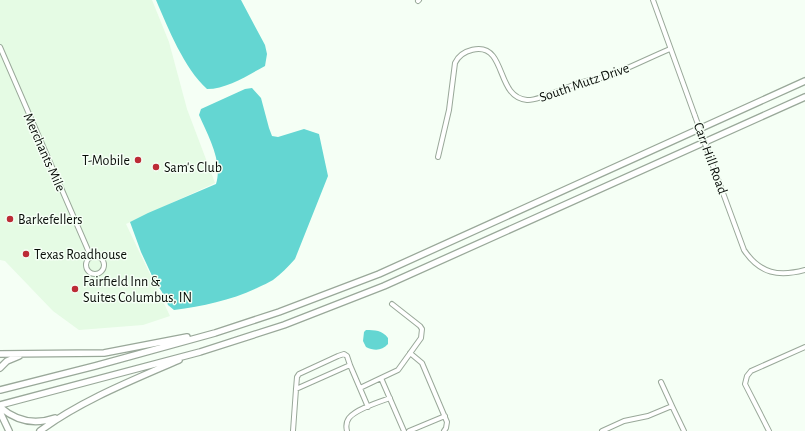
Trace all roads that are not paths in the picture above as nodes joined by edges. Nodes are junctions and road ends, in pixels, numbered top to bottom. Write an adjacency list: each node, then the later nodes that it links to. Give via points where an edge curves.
1 (653, 0): 3 (street, Carr Hill Road)
2 (0, 47): 4 (street, Merchants Mile)
3 (670, 49): 7 (street, South Mutz Drive, via 610,75 527,100 514,94 505,83 493,56 486,51 470,50 455,63 449,110); 9 (street, Carr Hill Road, bridge, via 742,246 750,258 775,274)
4 (1, 52): 8 (street, Merchants Mile)
5 (805, 81): 11 (highway, via 379,274 279,312)
6 (805, 97): 13 (highway, via 384,286 284,325)
7 (438, 157)
8 (91, 257): 8 (street, Merchants Mile, via 86,267 91,273 97,273 103,267 103,262 99,257)
9 (805, 270)
10 (392, 304): 14 (street, via 422,329 421,338)
11 (215, 332): 16 (highway, via 104,353); 23 (highway)
12 (805, 347): 41 (street, via 751,371 747,376 745,384)
13 (200, 352): 25 (highway); 29 (highway, via 128,381)
14 (410, 353): 19 (street, via 398,370); 30 (street, via 422,363)
15 (0, 354): 16 (highway)
16 (27, 355): 18 (highway, via 7,361)
17 (350, 365): 21 (street); 22 (street); 22 (street, via 347,356 338,356 300,374 297,377)
18 (0, 368)
19 (382, 378): 21 (street); 24 (street)
20 (661, 382): 26 (street)
21 (360, 388): 27 (street)
22 (296, 389): 34 (street)
23 (0, 390)
24 (390, 398): 27 (street); 36 (street)
25 (0, 406): 29 (highway, via 23,420 35,422)
26 (672, 406): 39 (street, via 648,416 624,421); 40 (street)
27 (368, 407): 35 (street, via 348,419)
28 (0, 412): 32 (highway)
29 (63, 415): 33 (highway)
30 (445, 416): 37 (street); 38 (street, via 448,425)
31 (0, 419): 32 (highway)
32 (8, 429)
33 (40, 431)
34 (293, 431)
35 (347, 431)
36 (404, 431)
37 (409, 431)
38 (444, 431)
39 (602, 431)
40 (684, 431)
41 (769, 431)

